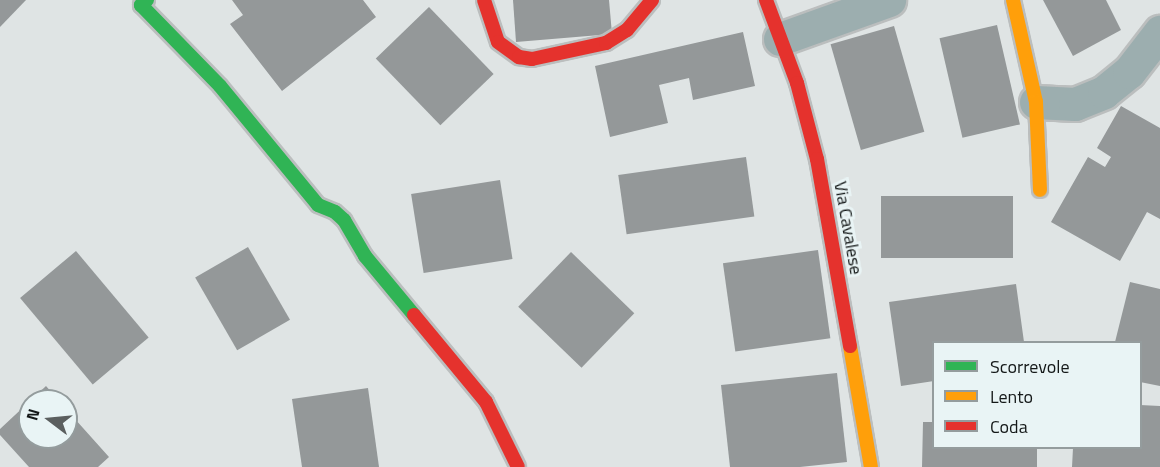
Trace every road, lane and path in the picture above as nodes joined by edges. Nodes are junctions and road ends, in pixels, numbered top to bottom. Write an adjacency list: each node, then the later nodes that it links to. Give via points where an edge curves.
1 (147, 0): 11 (street, via 141,5 220,86 318,205 344,220 364,256 486,402)
2 (484, 0): 3 (street, via 498,42 519,57 532,59 606,43 627,30)
3 (652, 0)
4 (766, 0): 8 (street, Via Cavalese)
5 (889, 0): 8 (street)
6 (1013, 0): 9 (street)
7 (1160, 32): 9 (street, via 1129,72 1104,92 1075,104)
8 (780, 39): 12 (street, Via Cavalese, via 804,105 817,159)
9 (1036, 102): 10 (street)
10 (1041, 190)
11 (518, 467)
12 (871, 467)

